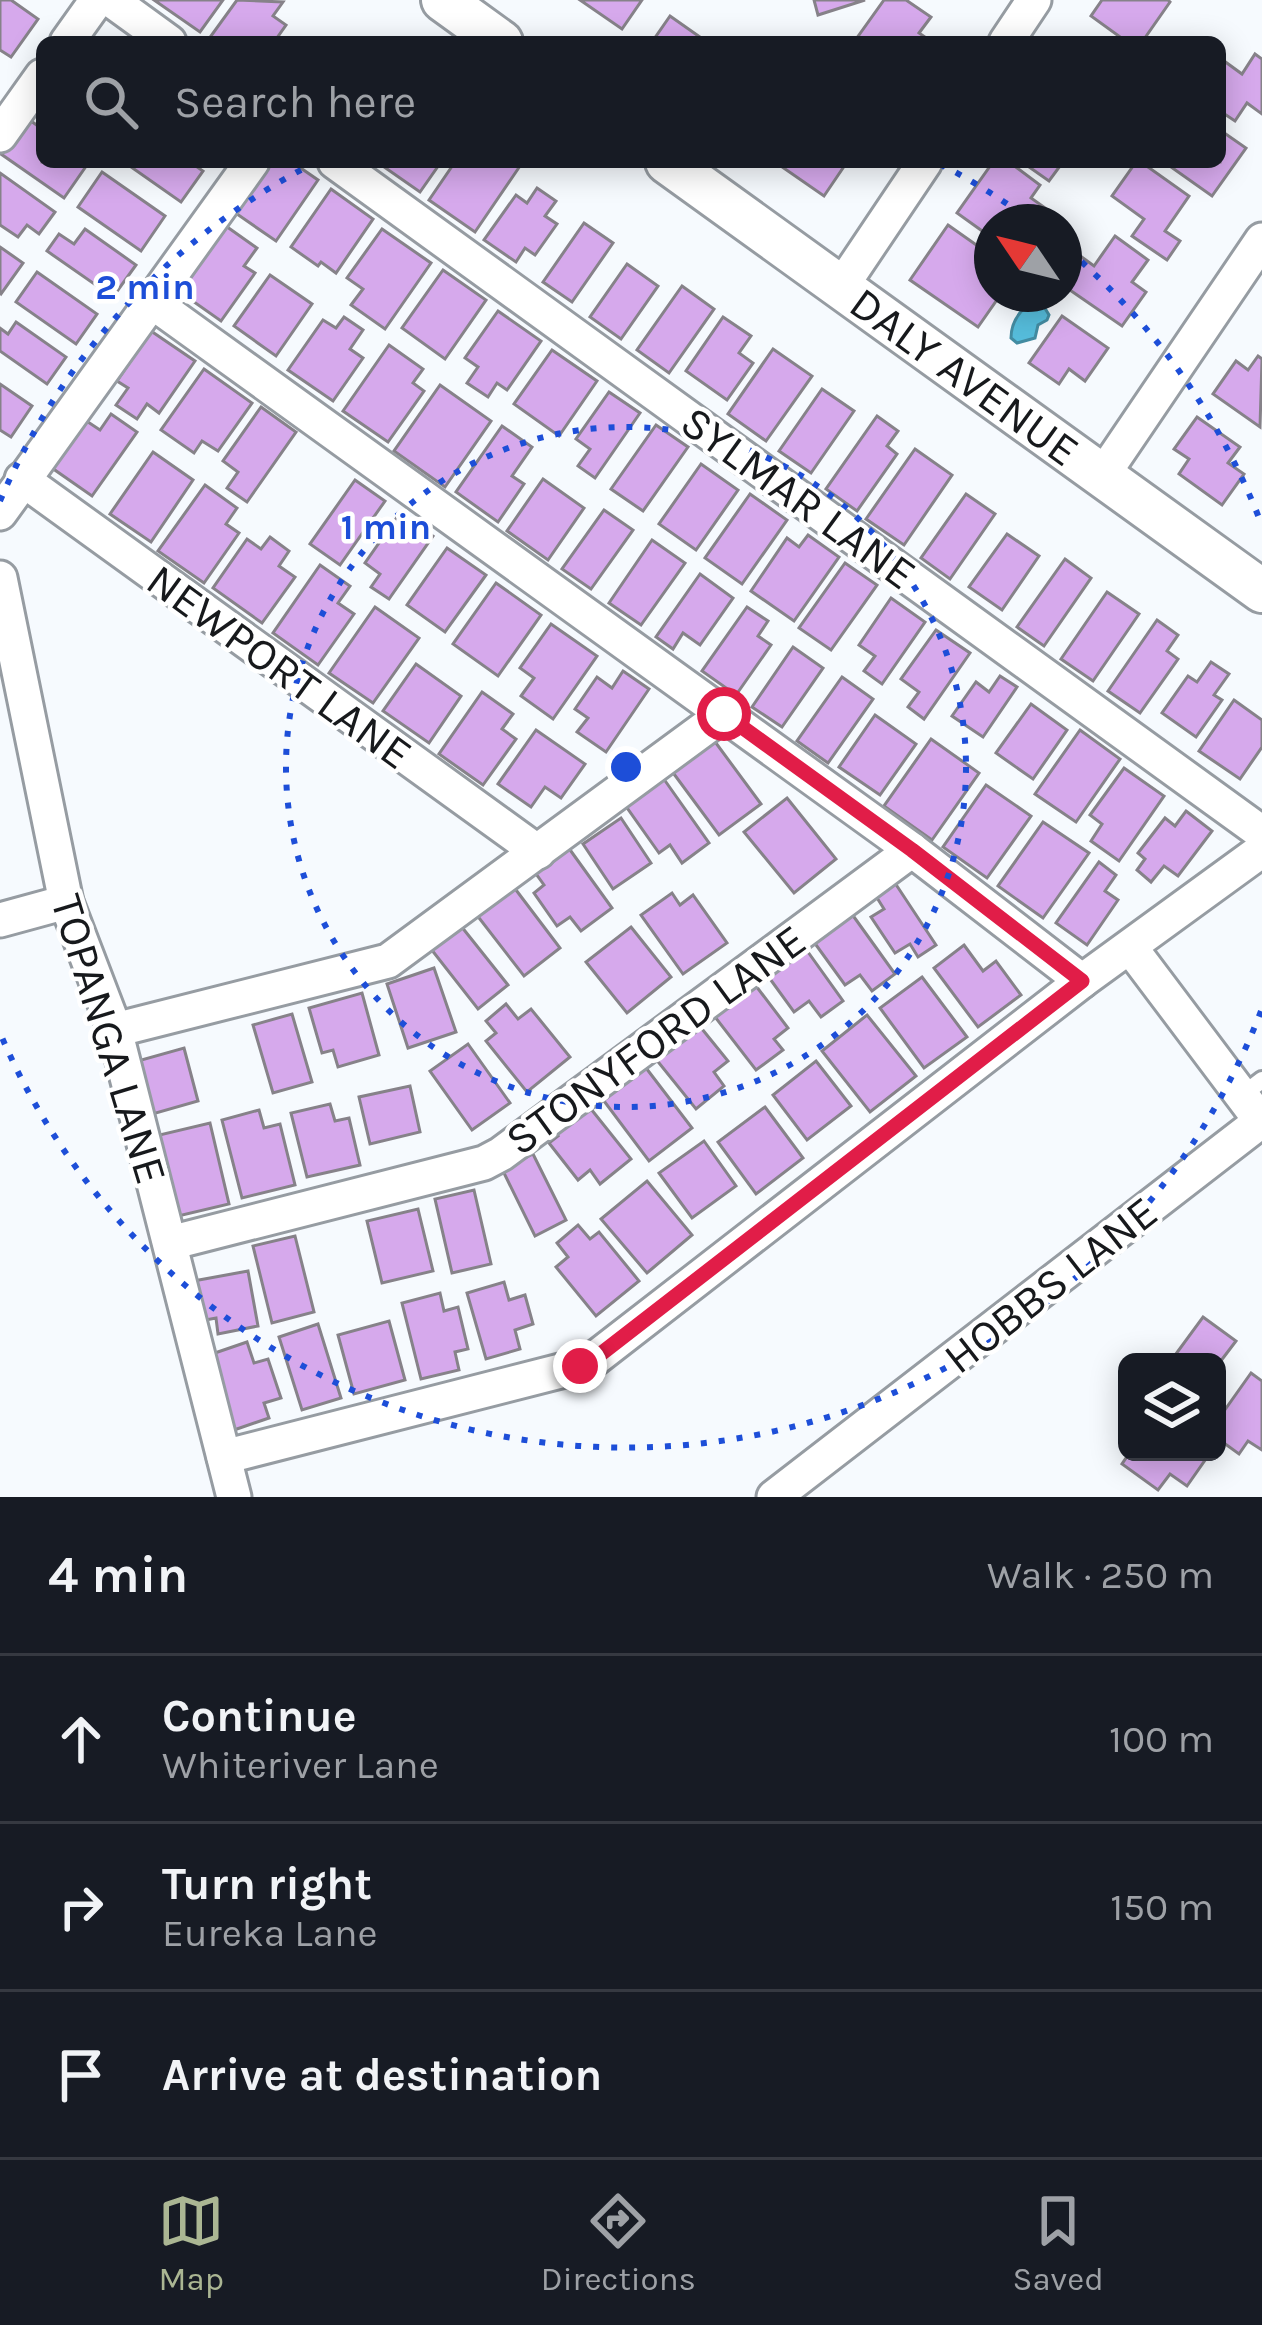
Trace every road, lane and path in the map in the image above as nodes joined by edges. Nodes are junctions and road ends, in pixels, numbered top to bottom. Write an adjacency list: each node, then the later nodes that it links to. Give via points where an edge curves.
1 (97, 0): 5 (street)
2 (111, 0): 6 (street)
3 (443, 0): 7 (street)
4 (1034, 0): 8 (street)
5 (71, 36)
6 (161, 36)
7 (493, 36)
8 (1010, 36)
9 (36, 84): 10 (street)
10 (0, 134)
11 (248, 168): 17 (street)
12 (343, 168): 24 (street, SYLMAR LANE)
13 (675, 168): 16 (street, DALY AVENUE)
14 (921, 168): 16 (street)
15 (1262, 240): 18 (street)
16 (841, 287): 18 (street, DALY AVENUE)
17 (152, 301): 19 (street); 23 (street)
18 (1102, 476): 22 (street, DALY AVENUE)
19 (22, 479): 20 (street); 27 (street, NEWPORT LANE)
20 (0, 513)
21 (0, 578): 28 (street, TOPANGA LANE)
22 (1262, 591)
23 (724, 714): 25 (street); 27 (street)
24 (1262, 833)
25 (912, 850): 31 (street); 34 (street, STONYFORD LANE, via 501,1154)
26 (1262, 850): 30 (street)
27 (538, 852): 32 (street, via 388,961)
28 (66, 902): 29 (street); 32 (street, TOPANGA LANE)
29 (0, 920)
30 (1130, 947): 31 (street); 33 (street, HOBBS LANE, via 1211,1058)
31 (1082, 981): 35 (street, via 593,1360)
32 (116, 1030): 34 (street, TOPANGA LANE)
33 (1252, 1088): 37 (street, HOBBS LANE, via 1261,1120)
34 (170, 1244): 35 (street, TOPANGA LANE)
35 (224, 1457): 36 (street, TOPANGA LANE)
36 (234, 1497)
37 (775, 1497)

